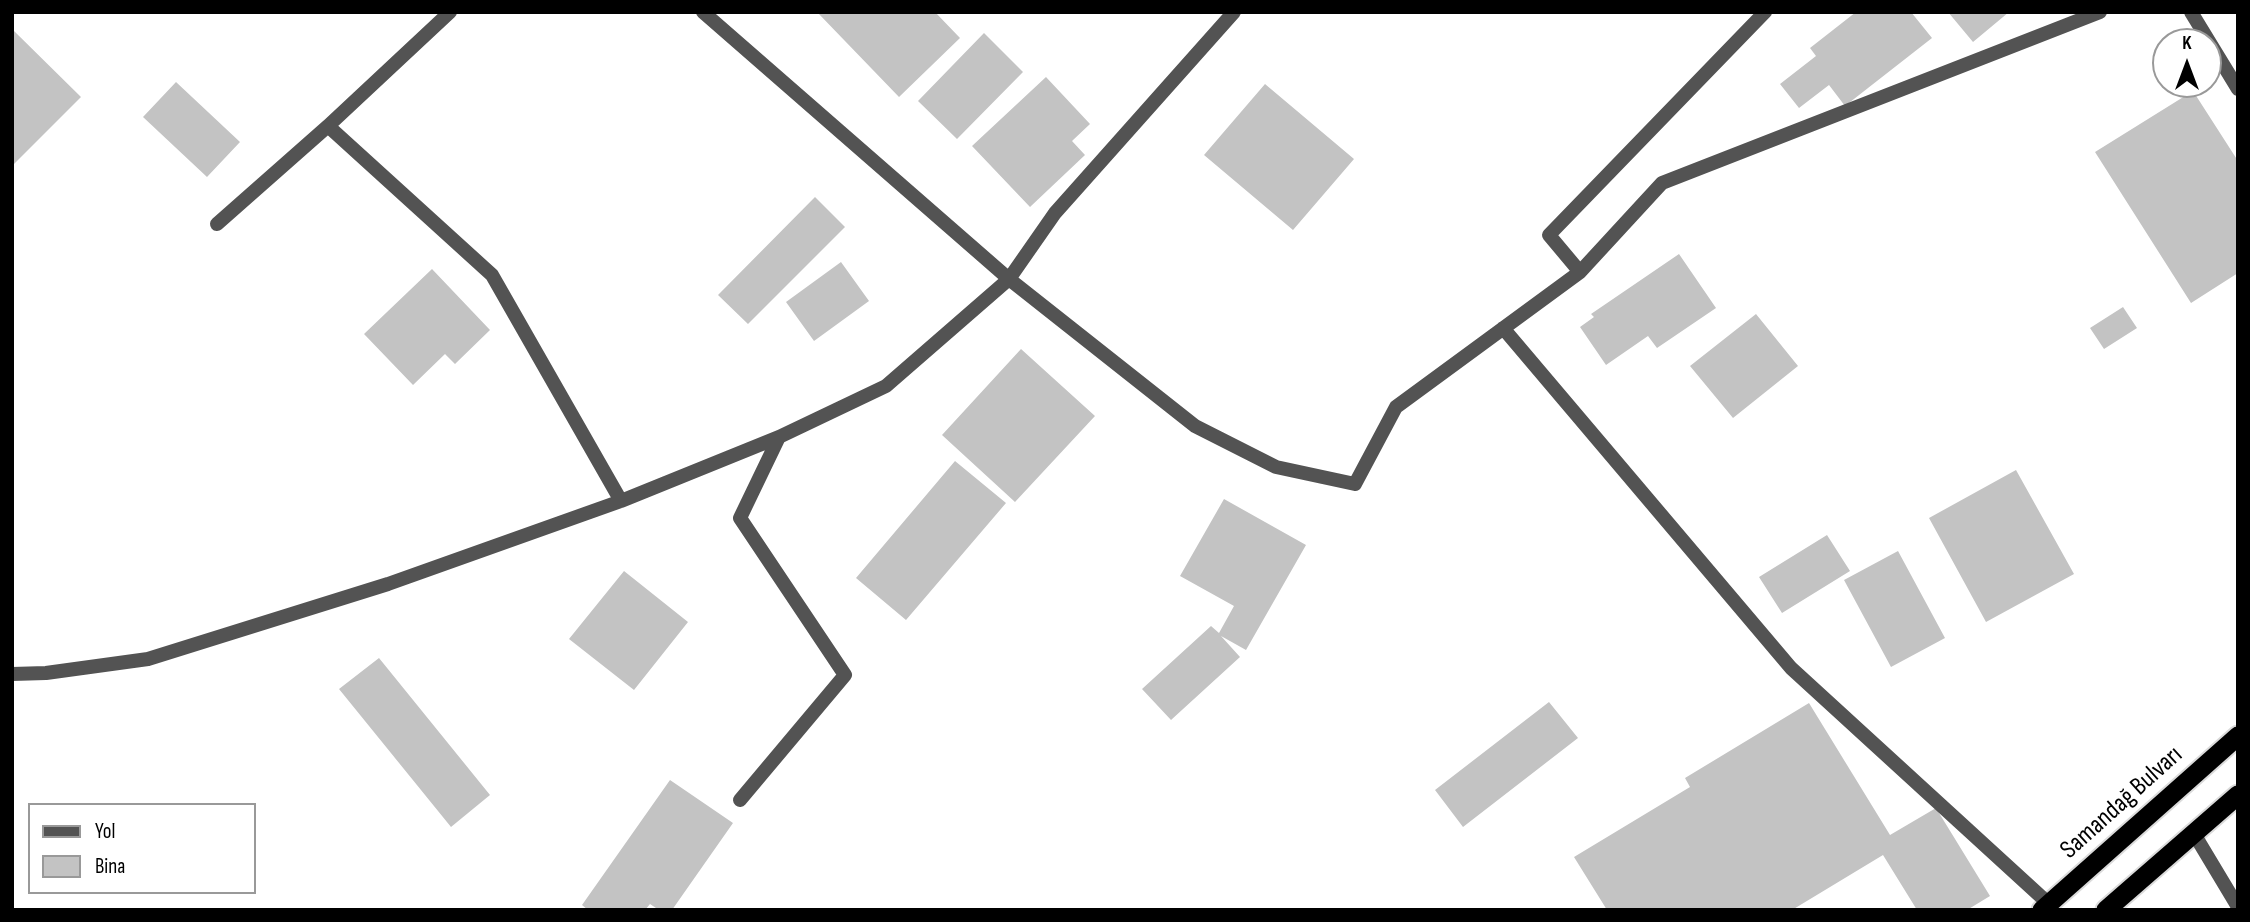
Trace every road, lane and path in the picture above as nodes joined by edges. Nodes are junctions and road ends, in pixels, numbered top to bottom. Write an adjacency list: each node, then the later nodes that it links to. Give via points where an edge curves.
1 (450, 12): 8 (street)
2 (703, 12): 11 (street)
3 (1234, 12): 11 (street, via 1055,213)
4 (1765, 12): 10 (street, via 1549,235)
5 (2100, 12): 10 (street, via 1662,183)
6 (2191, 12): 7 (street)
7 (2238, 89)
8 (328, 125): 9 (street); 14 (street, via 492,275)
9 (217, 224)
10 (1580, 272): 12 (street)
11 (1009, 279): 12 (street, via 1195,426 1276,467 1355,484 1396,407); 13 (street, via 886,386)
12 (1503, 328): 20 (street, via 1790,668)
13 (779, 437): 14 (street); 18 (street, via 740,518 845,675)
14 (621, 501): 15 (street, via 376,588 148,659)
15 (12, 674)
16 (2238, 736): 20 (highway, Samandağ Bulvarı)
17 (2238, 795): 19 (highway)
18 (740, 800)
19 (2193, 832): 21 (street); 22 (highway)
20 (2046, 907)
21 (2238, 907)
22 (2106, 910)

